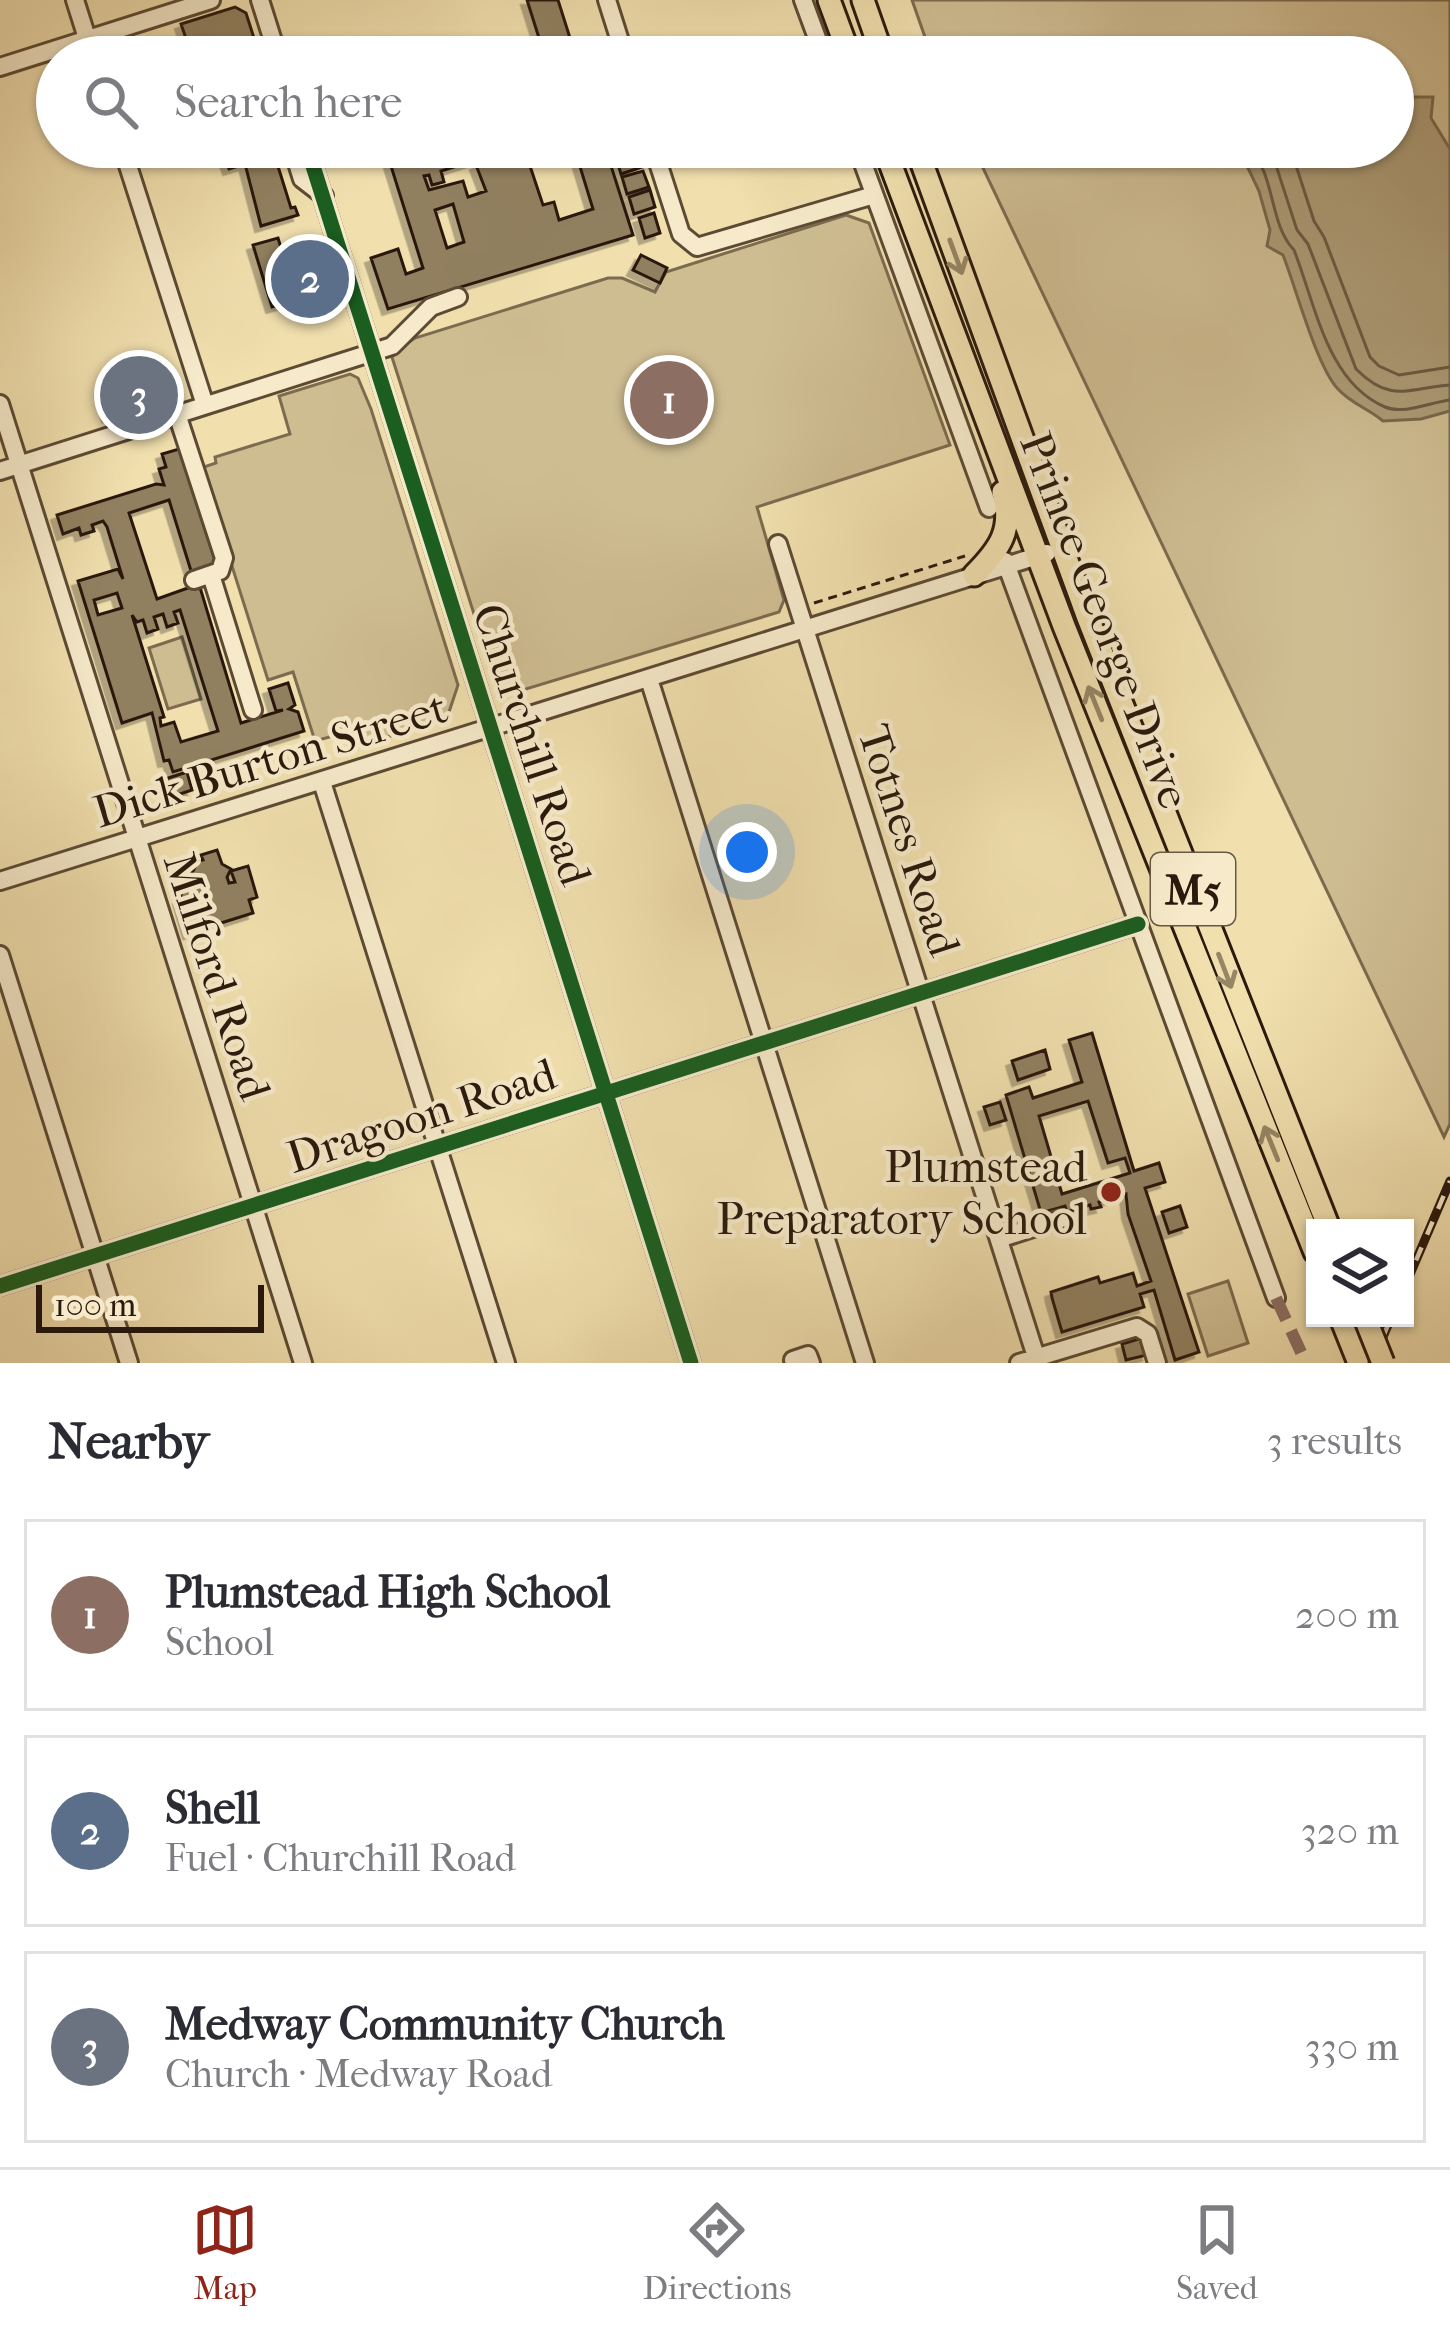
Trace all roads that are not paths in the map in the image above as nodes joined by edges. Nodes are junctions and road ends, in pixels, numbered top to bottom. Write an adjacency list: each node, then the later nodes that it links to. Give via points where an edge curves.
1 (75, 0): 8 (street)
2 (211, 0): 9 (street)
3 (260, 0): 10 (street)
4 (607, 0): 11 (street)
5 (803, 0): 12 (street)
6 (829, 0): 13 (main road)
7 (862, 0): 14 (main road)
8 (86, 36)
9 (120, 36)
10 (271, 36)
11 (618, 36)
12 (816, 36)
13 (842, 36)
14 (876, 36)
15 (36, 59): 16 (street)
16 (0, 67)
17 (129, 168): 30 (street)
18 (299, 168): 25 (street)
19 (319, 168): 25 (street, Churchill Road)
20 (660, 168): 24 (street, via 681,234 697,247)
21 (864, 168): 24 (street)
22 (892, 168): 28 (main road, Prince George Drive / M5)
23 (924, 168): 36 (main road, Prince George Drive / M5, one-way to 36)
24 (874, 195): 34 (street)
25 (323, 196): 27 (street, Churchill Road)
26 (458, 297): 27 (street, via 431,307 394,345)
27 (372, 352): 30 (street); 43 (street, Churchill Road)
28 (974, 387): 37 (main road, Prince George Drive / M5); 38 (main road, via 1007,506)
29 (0, 404): 32 (street, Milford Road)
30 (205, 405): 31 (street)
31 (177, 414): 32 (street); 42 (street, via 224,558 223,567 202,577)
32 (20, 465): 33 (street); 45 (street, Milford Road, via 61,570)
33 (0, 471)
34 (988, 508)
35 (778, 544): 40 (street, Totnes Road)
36 (1062, 548): 37 (street); 55 (main road, Prince George Drive / M5, one-way to 55)
37 (1038, 556): 38 (street); 56 (main road, Prince George Drive / M5, one-way to 37)
38 (1003, 558): 39 (main road); 47 (street, Prince George Drive)
39 (975, 564): 40 (street, Dick Burton Street)
40 (806, 630): 41 (street, Dick Burton Street); 49 (street, Totnes Road)
41 (649, 679): 43 (street, Dick Burton Street); 50 (street)
42 (253, 710)
43 (490, 727): 44 (street, Dick Burton Street); 51 (street, Churchill Road)
44 (322, 782): 45 (street, Dick Burton Street); 52 (street)
45 (137, 839): 46 (street, Dick Burton Street); 53 (street, Milford Road)
46 (0, 881)
47 (1138, 924): 49 (street, Dragoon Road); 60 (street, Prince George Drive)
48 (0, 955): 58 (street)
49 (921, 994): 50 (street, Dragoon Road); 57 (street, Totnes Road)
50 (764, 1043): 51 (street, Dragoon Road); 68 (street)
51 (606, 1094): 52 (street, Dragoon Road); 67 (street, Churchill Road)
52 (438, 1147): 53 (street, Dragoon Road); 66 (street)
53 (253, 1206): 58 (street, Dragoon Road); 65 (street, Milford Road)
54 (1061, 1219): 57 (street)
55 (1325, 1219)
56 (1306, 1229)
57 (999, 1239): 63 (street, Totnes Road)
58 (95, 1256): 59 (street, Dragoon Road); 64 (street)
59 (0, 1286)
60 (1276, 1298)
61 (1346, 1327): 70 (main road)
62 (1369, 1327): 71 (main road, bridge)
63 (1031, 1361): 69 (street, via 1137,1327 1148,1334)
64 (129, 1363)
65 (303, 1363)
66 (506, 1363)
67 (691, 1363)
68 (865, 1363)
69 (1157, 1363)
70 (1360, 1363)
71 (1383, 1363)

